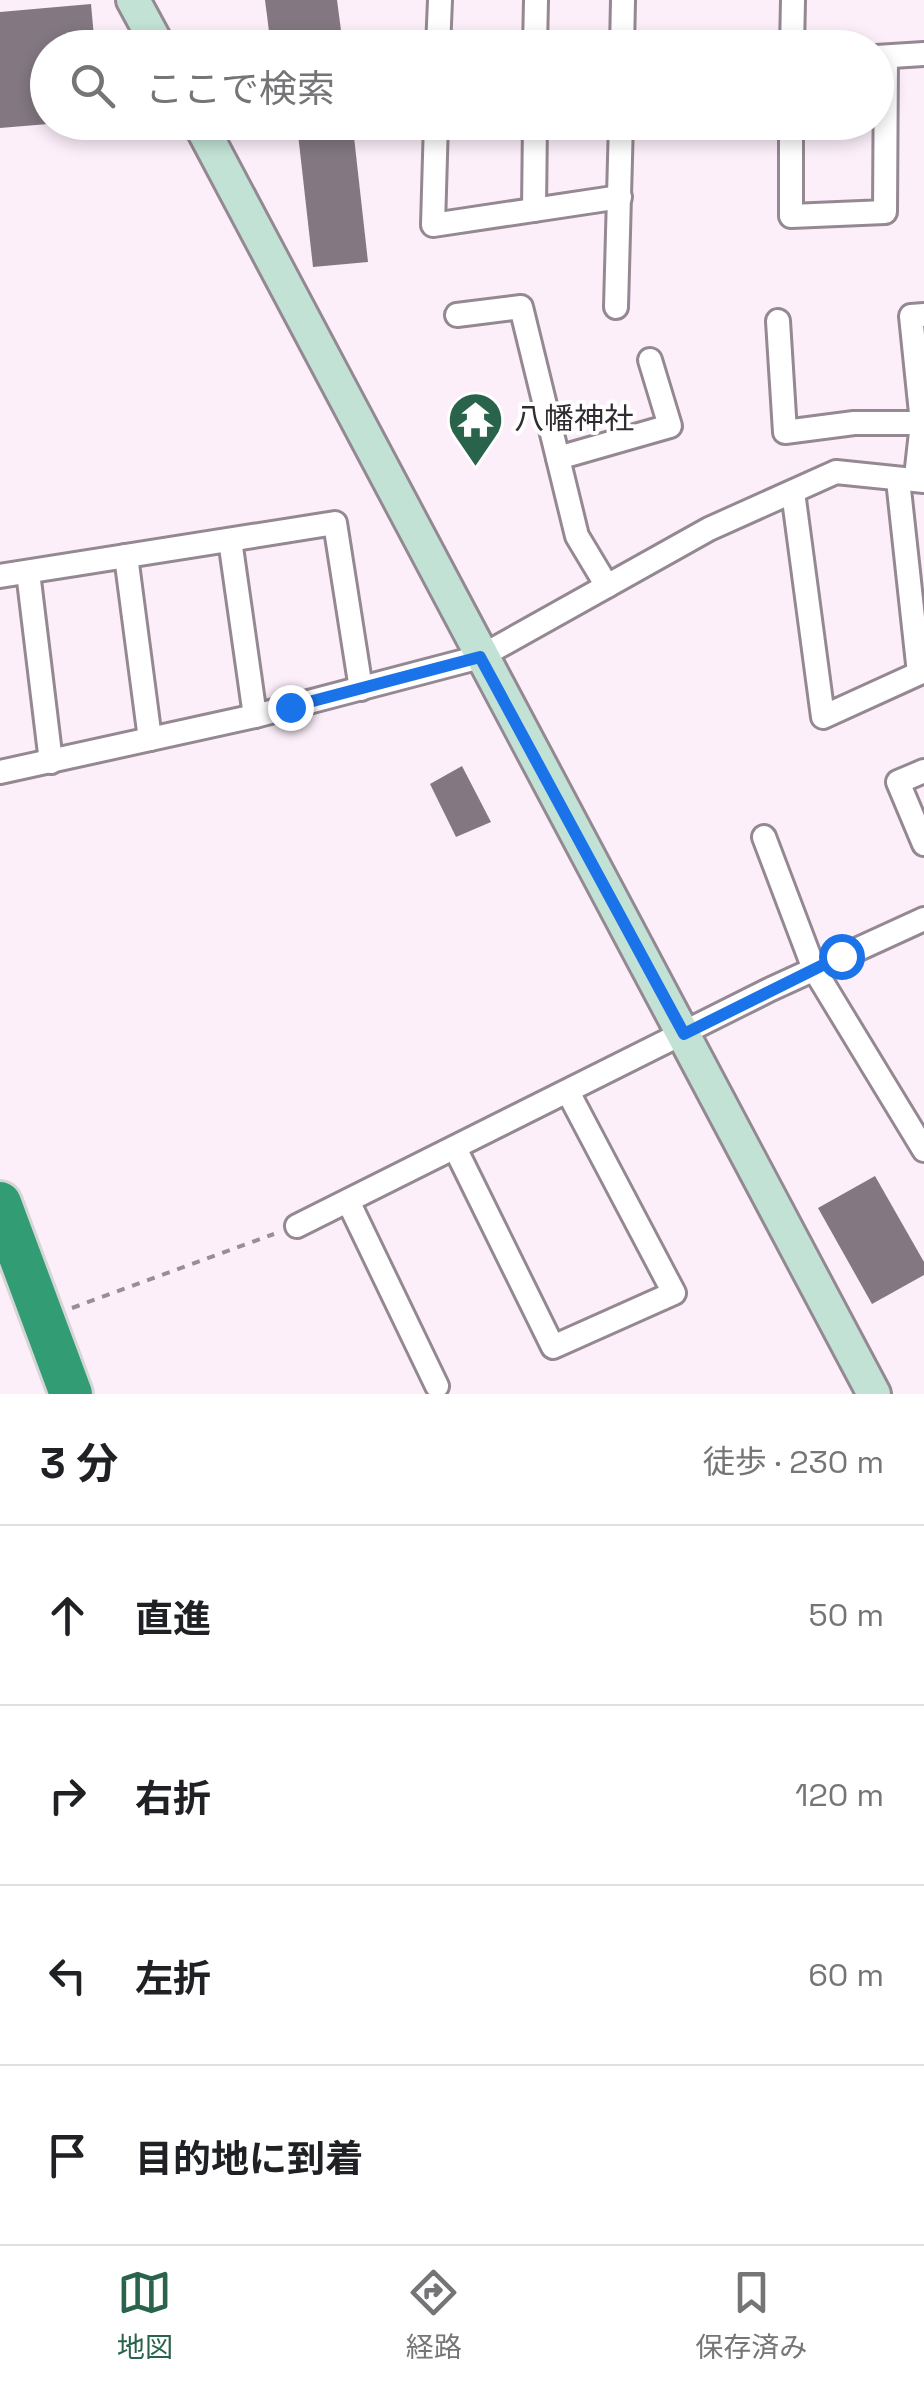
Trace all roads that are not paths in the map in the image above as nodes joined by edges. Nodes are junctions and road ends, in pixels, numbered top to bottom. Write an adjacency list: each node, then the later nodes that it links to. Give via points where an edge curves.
1 (134, 0): 6 (street)
2 (440, 0): 7 (street)
3 (536, 0): 8 (street)
4 (622, 0): 9 (street)
5 (793, 0): 10 (street)
6 (150, 30)
7 (439, 30)
8 (535, 30)
9 (622, 30)
10 (792, 30)
11 (924, 54): 12 (street)
12 (894, 56)
13 (208, 140): 35 (street)
14 (435, 140): 20 (street, via 433,224)
15 (534, 140): 20 (street)
16 (621, 140): 19 (street)
17 (791, 140): 18 (street, via 791,216 885,212)
18 (884, 140)
19 (620, 198): 20 (street); 21 (street)
20 (534, 210)
21 (616, 307)
22 (924, 314): 26 (street, via 910,316)
23 (457, 315): 27 (street, via 522,308)
24 (778, 320): 26 (street, via 785,432)
25 (650, 360): 27 (street, via 670,426)
26 (923, 423): 28 (street)
27 (558, 458): 34 (street, via 576,536)
28 (913, 479): 29 (street, via 836,472); 36 (street)
29 (793, 492): 34 (street); 36 (street, via 823,717)
30 (230, 540): 31 (street); 37 (street, via 336,523); 38 (street)
31 (126, 556): 32 (street); 39 (street)
32 (28, 572): 33 (street); 40 (street)
33 (0, 576)
34 (607, 586): 35 (street)
35 (480, 657): 37 (street); 47 (street)
36 (922, 672)
37 (361, 689): 38 (street)
38 (255, 716): 39 (street)
39 (150, 739): 40 (street)
40 (51, 762): 42 (street)
41 (924, 771): 44 (street, via 898,782)
42 (0, 772)
43 (764, 837): 46 (street)
44 (924, 844)
45 (924, 919): 46 (street)
46 (814, 969): 47 (street); 50 (street)
47 (684, 1034): 48 (street); 56 (street)
48 (568, 1092): 49 (street); 49 (street, via 674,1293 553,1347)
49 (455, 1148): 51 (street)
50 (924, 1150)
51 (348, 1200): 53 (street); 54 (street)
52 (0, 1203): 55 (highway)
53 (297, 1226)
54 (437, 1386)
55 (71, 1394)
56 (874, 1394)

